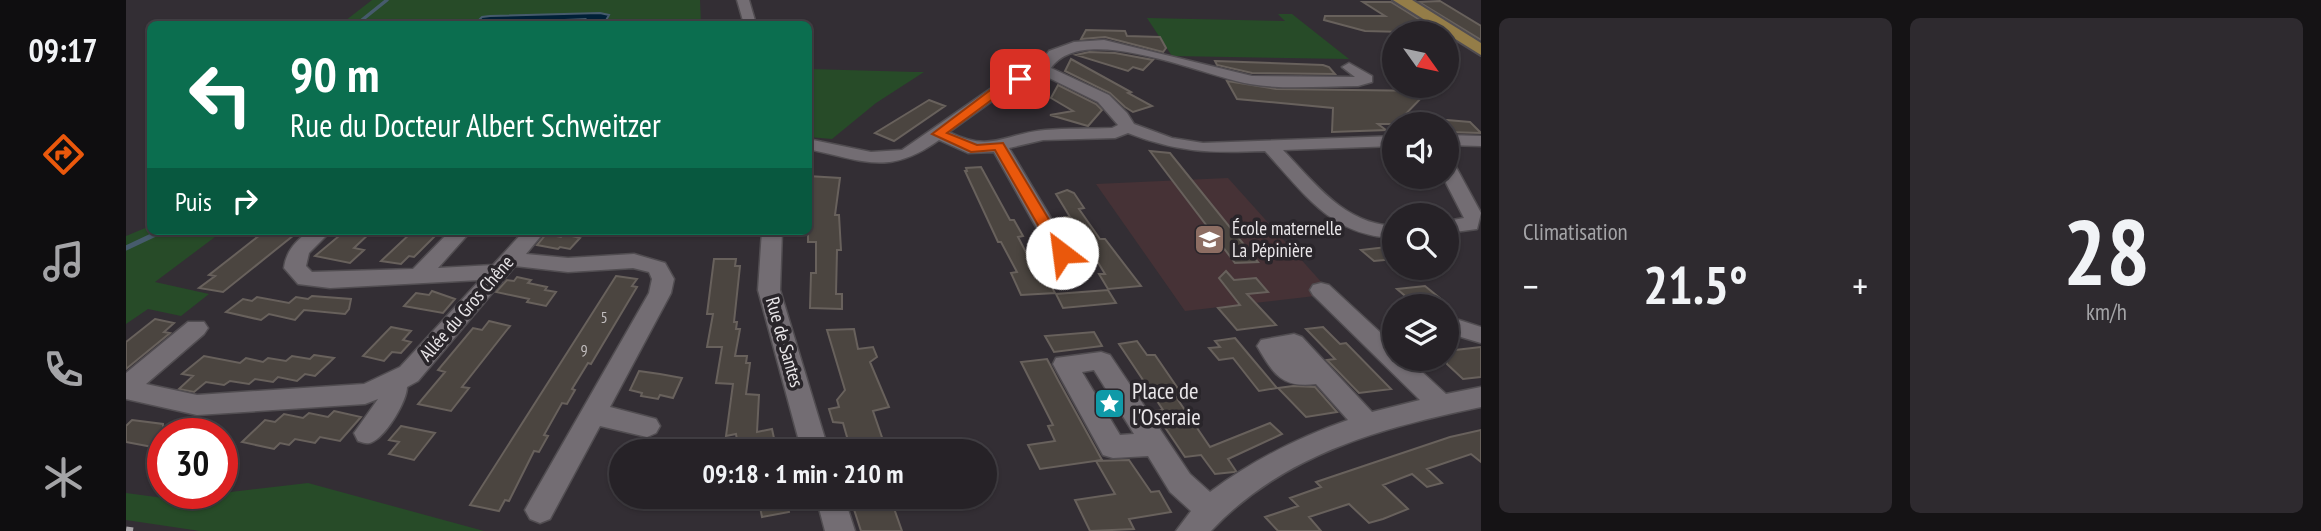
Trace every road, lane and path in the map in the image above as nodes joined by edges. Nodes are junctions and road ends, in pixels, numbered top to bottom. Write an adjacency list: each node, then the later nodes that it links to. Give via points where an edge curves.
1 (743, 0): 4 (street)
2 (1393, 0): 5 (main road)
3 (1401, 0): 7 (main road)
4 (749, 21)
5 (1426, 21)
6 (1460, 41): 7 (main road)
7 (1481, 52)
8 (1349, 67): 9 (street, via 1367,79 1252,80 1095,44 1059,51)
9 (1043, 70): 10 (street, via 1098,97); 11 (street, via 1001,88)
10 (1127, 127): 16 (street, via 1115,133 1043,135); 17 (street, via 1186,146)
11 (938, 134): 15 (street, via 908,154 877,156); 16 (street, via 976,149)
12 (1382, 141): 17 (street)
13 (1459, 141): 14 (street)
14 (1481, 142)
15 (812, 145)
16 (999, 145): 26 (street)
17 (1269, 145): 20 (street, via 1337,216 1365,231)
18 (1459, 189): 19 (street, via 1474,218 1471,225)
19 (1459, 226)
20 (1382, 232)
21 (316, 235): 27 (street, via 295,258 295,268 306,279)
22 (457, 235): 27 (street)
23 (531, 235): 25 (street, Allée du Gros Chêne)
24 (772, 235): 39 (street, Rue de Santes, via 769,290)
25 (502, 265): 27 (street); 31 (street, Allée du Gros Chêne, via 414,369); 35 (street, via 643,262 657,268 663,285)
26 (1074, 275)
27 (419, 276)
28 (1321, 290): 34 (street)
29 (196, 328): 32 (street, Allée du Gros Chêne)
30 (1321, 374): 36 (street)
31 (395, 383): 32 (street, Allée du Gros Chêne, via 365,394 198,405); 38 (street, Allée du Gros Chêne, via 394,398)
32 (126, 388)
33 (1481, 397): 34 (street)
34 (1441, 405): 36 (street)
35 (593, 414): 37 (street); 42 (street)
36 (1367, 424): 43 (street, via 1306,446 1271,465)
37 (648, 426)
38 (367, 433)
39 (812, 439)
40 (1154, 444): 43 (street, via 1180,483)
41 (834, 509): 44 (street)
42 (540, 510)
43 (1210, 511): 45 (street)
44 (840, 531)
45 (1191, 531)

